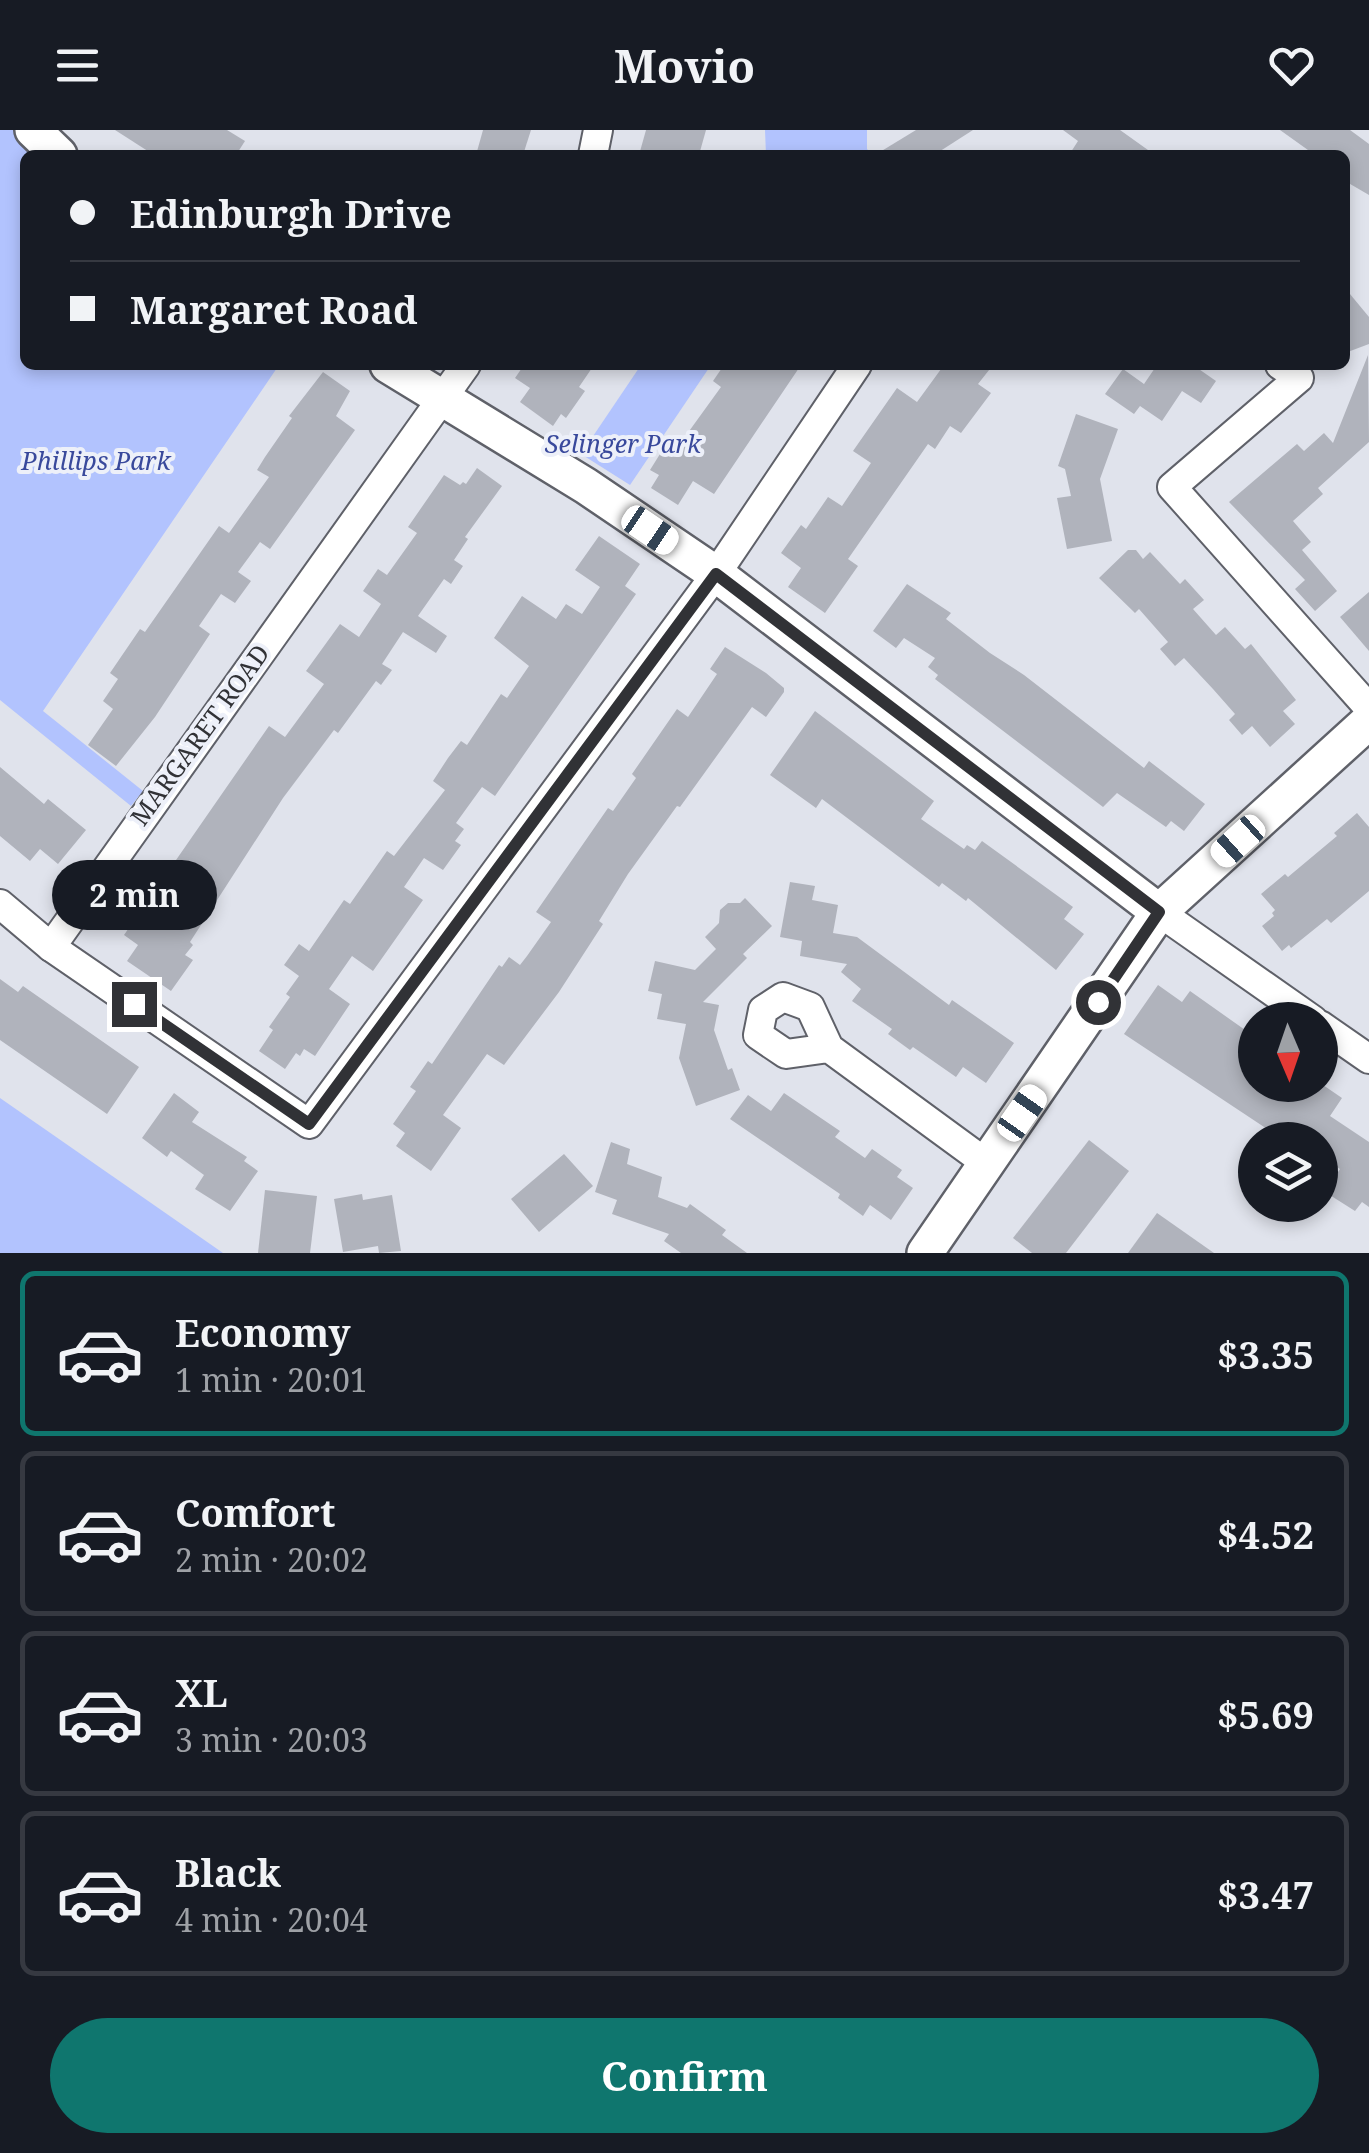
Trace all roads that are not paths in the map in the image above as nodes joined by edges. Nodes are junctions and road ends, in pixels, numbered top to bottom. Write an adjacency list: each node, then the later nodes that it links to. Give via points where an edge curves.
1 (33, 130): 2 (street)
2 (54, 150)
3 (396, 370): 7 (street)
4 (463, 370): 7 (street, MARGARET ROAD)
5 (854, 370): 8 (street)
6 (1287, 370): 9 (street, via 1299,378 1172,487)
7 (443, 398): 8 (street); 13 (street, MARGARET ROAD)
8 (716, 574): 12 (street); 13 (street, via 309,1124)
9 (1369, 708)
10 (1369, 721): 12 (street)
11 (0, 904): 13 (street)
12 (1159, 912): 14 (street); 18 (street)
13 (50, 947)
14 (1287, 1002)
15 (1338, 1037): 17 (street)
16 (829, 1048): 18 (street)
17 (1369, 1059)
18 (986, 1163): 19 (street)
19 (925, 1253)

